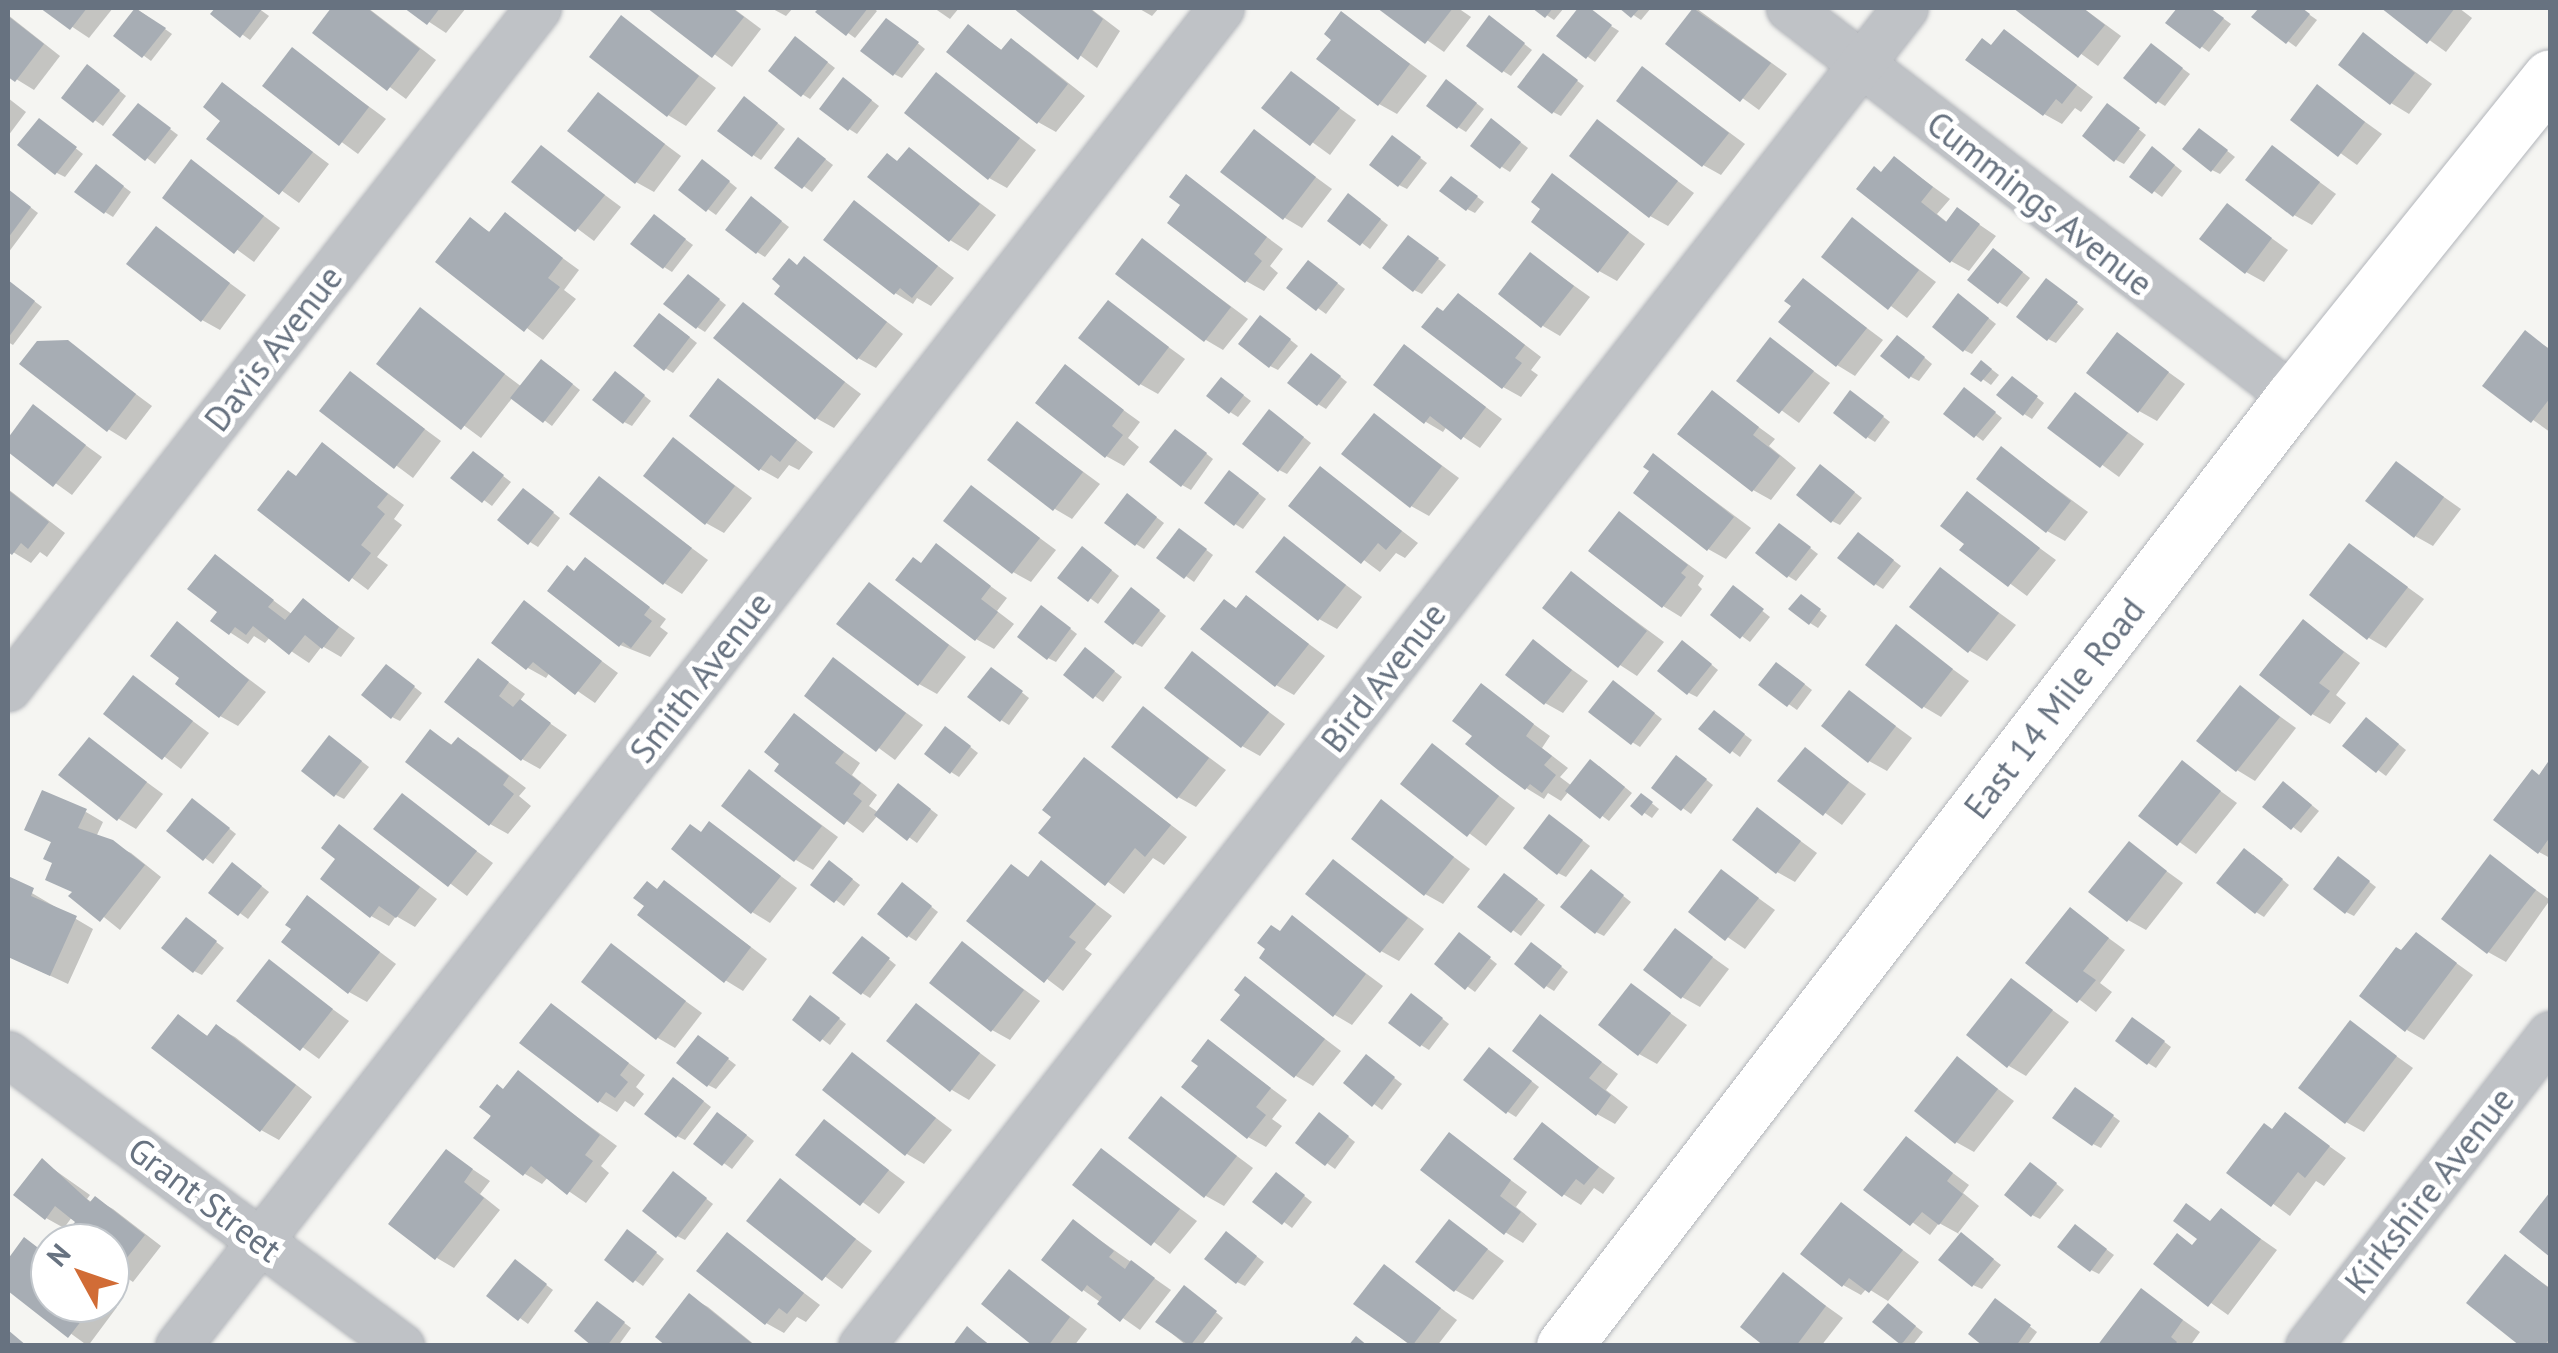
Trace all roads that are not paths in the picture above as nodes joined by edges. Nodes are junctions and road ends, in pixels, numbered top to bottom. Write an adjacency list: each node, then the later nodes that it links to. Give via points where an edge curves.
1 (538, 8): 8 (street, Davis Avenue)
2 (1221, 8): 11 (street, Smith Avenue)
3 (1789, 8): 5 (street, Cummings Avenue)
4 (1905, 8): 5 (street, Bird Avenue)
5 (1862, 64): 7 (street, Cummings Avenue); 14 (street, Bird Avenue)
6 (2550, 77): 7 (main road, East 14 Mile Road)
7 (2293, 397): 15 (main road, East 14 Mile Road)
8 (8, 688)
9 (2550, 1034): 16 (street, Kirkshire Avenue)
10 (8, 1054): 11 (street, Grant Street)
11 (260, 1240): 12 (street, Smith Avenue); 13 (street, Grant Street)
12 (178, 1346)
13 (401, 1346)
14 (861, 1346)
15 (1564, 1346)
16 (2308, 1346)

